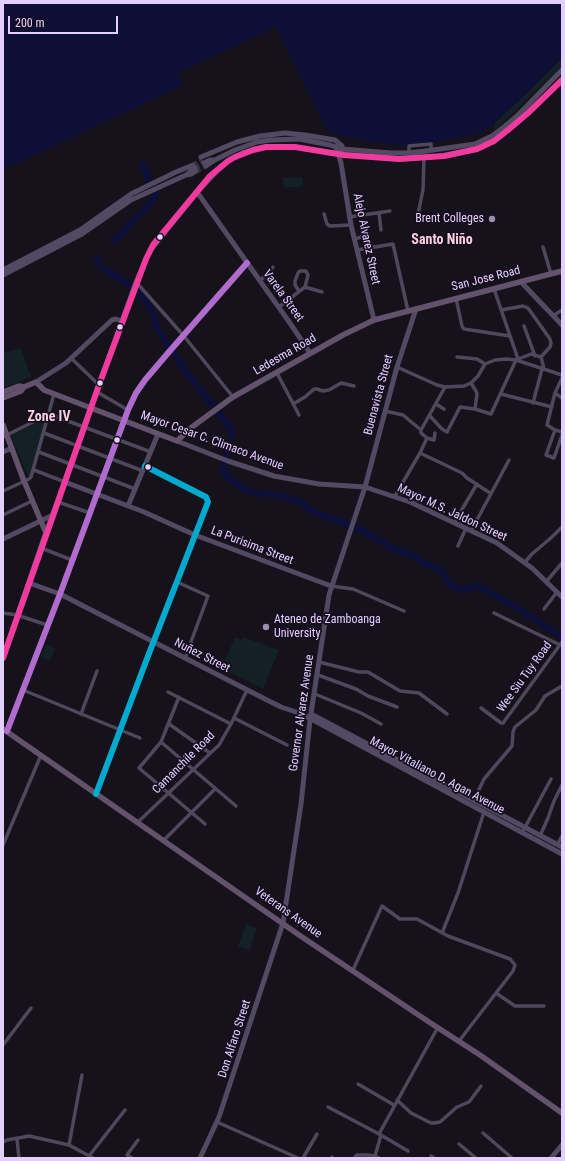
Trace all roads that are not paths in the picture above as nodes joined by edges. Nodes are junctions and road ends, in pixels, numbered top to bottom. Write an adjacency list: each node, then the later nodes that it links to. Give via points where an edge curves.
1 (562, 70): 3 (main road)
2 (562, 80): 3 (main road)
3 (526, 111): 5 (main road, via 492,136 475,144 412,153); 6 (main road, via 494,141 483,147 457,154)
4 (431, 144): 4 (street, via 431,150 409,152 409,146)
5 (340, 152): 5 (main road, via 340,143 332,139 285,133 260,136 232,144 212,153 203,162 215,160 245,145 271,140 300,139 333,146); 6 (main road, via 383,159); 9 (main road, via 287,147 253,150 228,161 210,176); 14 (main road, Alejo Alvarez Street)
6 (424, 158): 13 (street, via 423,190)
7 (183, 168): 8 (main road); 8 (main road, via 194,167); 23 (main road, via 131,194 80,230)
8 (186, 174): 26 (main road, via 131,200 82,234)
9 (197, 192): 21 (main road, Varela Street); 29 (main road, via 153,245)
10 (390, 211): 11 (street)
11 (379, 213): 14 (street); 16 (street)
12 (324, 214): 15 (street, via 330,226)
13 (418, 214)
14 (350, 217): 15 (main road, Alejo Alvarez Street)
15 (351, 225): 18 (main road, Alejo Alvarez Street)
16 (381, 230)
17 (366, 236): 18 (street)
18 (354, 239): 20 (main road, Alejo Alvarez Street)
19 (543, 247): 25 (street)
20 (356, 250): 39 (street, via 393,244); 41 (main road, Alejo Alvarez Street)
21 (247, 264): 27 (main road, Varela Street); 45 (main road)
22 (273, 267): 27 (street)
23 (3, 270)
24 (562, 271): 25 (main road, San Jose Road)
25 (551, 274): 28 (main road, San Jose Road)
26 (3, 275)
27 (260, 282): 35 (main road, Varela Street)
28 (521, 282): 31 (main road, San Jose Road); 40 (main road)
29 (135, 286): 42 (main road); 45 (street)
30 (305, 287): 32 (street); 32 (street, via 308,274 306,271 300,271 295,281); 33 (street)
31 (494, 289): 34 (main road, San Jose Road); 37 (street)
32 (300, 291): 35 (street)
33 (322, 292)
34 (456, 298): 36 (main road, San Jose Road); 46 (street, via 464,329)
35 (278, 307): 47 (main road, Varela Street)
36 (416, 308): 39 (main road, Ledesma Road); 54 (main road, Buenavista Street)
37 (501, 310): 46 (street); 50 (street, via 523,306 528,308 551,341 550,347)
38 (562, 310): 40 (street)
39 (408, 311): 41 (main road, Ledesma Road)
40 (553, 316): 43 (main road)
41 (374, 320): 47 (main road, Ledesma Road)
42 (122, 321): 51 (main road, via 112,320); 60 (main road)
43 (562, 325)
44 (524, 326): 48 (street)
45 (183, 335): 69 (street); 79 (main road, via 145,380)
46 (510, 336): 52 (street)
47 (310, 353): 56 (main road, Ledesma Road)
48 (535, 356): 50 (street); 52 (street, via 529,354)
49 (457, 357): 53 (street, via 477,359)
50 (541, 357): 55 (street)
51 (71, 358): 58 (main road, via 60,368); 60 (street)
52 (517, 360): 53 (street, via 495,360); 55 (street); 68 (street)
53 (485, 364): 59 (street, via 480,374)
54 (397, 367): 62 (street, via 437,385); 80 (main road, Buenavista Street)
55 (543, 369): 57 (street); 72 (street)
56 (277, 373): 69 (main road, Ledesma Road); 73 (street)
57 (562, 376): 66 (street)
58 (36, 382): 63 (main road); 67 (main road, Mayor Cesar C. Climaco Avenue, via 41,389)
59 (470, 383): 62 (street, via 464,386); 78 (street, via 477,394)
60 (99, 385): 65 (main road)
61 (354, 386): 73 (street, via 341,383 328,390 317,389)
62 (445, 386): 74 (street)
63 (24, 387): 64 (main road, via 19,386); 70 (main road, via 21,391)
64 (3, 392)
65 (97, 392): 75 (main road); 79 (street)
66 (555, 392): 71 (street); 76 (street)
67 (54, 394): 75 (main road, Mayor Cesar C. Climaco Avenue); 81 (street)
68 (501, 394): 72 (street); 78 (street, via 491,414)
69 (233, 397): 97 (main road, Ledesma Road)
70 (3, 398)
71 (562, 398)
72 (533, 403): 76 (street)
73 (293, 404): 82 (street)
74 (436, 404): 77 (street); 83 (street)
75 (91, 408): 84 (main road, Mayor Cesar C. Climaco Avenue); 86 (main road)
76 (552, 408): 88 (street, via 547,425)
77 (444, 409)
78 (475, 409): 83 (street, via 460,407 447,432)
79 (128, 410): 84 (main road)
80 (385, 411): 87 (street, via 403,415); 113 (main road, Buenavista Street)
81 (49, 414): 86 (street); 90 (street); 94 (street)
82 (299, 415)
83 (430, 416): 87 (street)
84 (124, 421): 92 (main road, Mayor Cesar C. Climaco Avenue); 96 (main road)
85 (3, 425): 94 (main road)
86 (84, 426): 96 (street); 98 (main road)
87 (421, 430): 95 (street, via 420,433)
88 (555, 430): 89 (street); 93 (street, via 546,455 554,458)
89 (562, 432)
90 (44, 433): 98 (street); 101 (street)
91 (435, 433): 95 (street, via 434,440)
92 (158, 434): 97 (main road, Mayor Cesar C. Climaco Avenue); 102 (main road)
93 (562, 435)
94 (5, 436): 99 (main road)
95 (427, 438): 103 (street)
96 (118, 439): 102 (street); 104 (main road)
97 (177, 441): 113 (main road, Mayor Cesar C. Climaco Avenue, via 288,479)
98 (78, 446): 104 (street); 106 (main road)
99 (12, 448): 100 (main road); 110 (main road)
100 (3, 452)
101 (39, 452): 106 (street); 108 (street)
102 (151, 452): 107 (main road)
103 (420, 453): 112 (street, via 463,473); 118 (street)
104 (111, 458): 107 (street); 109 (main road)
105 (509, 460): 116 (street)
106 (71, 464): 109 (street); 111 (main road)
107 (144, 468): 114 (main road); 130 (main road, via 207,498 208,502)
108 (34, 470): 110 (street, via 29,479); 111 (street, La Purisima Street)
109 (103, 477): 114 (street); 117 (main road)
110 (24, 481): 115 (street); 119 (main road)
111 (65, 482): 117 (main road, La Purisima Street); 120 (main road)
112 (477, 484): 116 (street); 126 (street)
113 (365, 487): 118 (main road, Mayor M.S. Jaldon Street); 140 (main road, Governor Alvarez Avenue)
114 (135, 489): 121 (main road)
115 (3, 491)
116 (490, 493): 128 (street)
117 (97, 494): 121 (main road, La Purisima Street); 122 (main road)
118 (395, 496): 126 (main road, Mayor M.S. Jaldon Street)
119 (32, 502): 123 (street); 125 (main road)
120 (58, 502): 122 (street); 124 (main road)
121 (128, 506): 130 (main road, La Purisima Street)
122 (90, 513): 134 (main road)
123 (3, 515)
124 (53, 515): 125 (main road); 129 (main road)
125 (41, 521): 129 (main road); 131 (main road)
126 (454, 522): 128 (main road, Mayor M.S. Jaldon Street)
127 (562, 526): 135 (street)
128 (469, 529): 132 (street); 135 (main road, Mayor M.S. Jaldon Street, via 497,543)
129 (46, 533): 133 (main road)
130 (195, 535): 137 (main road); 140 (main road, La Purisima Street)
131 (3, 539)
132 (458, 546)
133 (41, 548): 134 (street); 139 (main road)
134 (72, 560): 142 (main road)
135 (525, 562): 138 (main road, Mayor M.S. Jaldon Street)
136 (562, 563): 138 (street)
137 (177, 582): 150 (main road); 153 (street, via 208,596)
138 (546, 582): 141 (main road, Mayor M.S. Jaldon Street)
139 (29, 583): 142 (main road, Nuñez Street); 148 (main road)
140 (331, 586): 145 (street, via 353,590); 154 (main road, Governor Alvarez Avenue)
141 (557, 592): 143 (main road, Mayor M.S. Jaldon Street); 144 (street)
142 (60, 594): 149 (main road); 150 (main road, Nuñez Street)
143 (562, 597)
144 (544, 609)
145 (404, 612)
146 (3, 613): 148 (street)
147 (494, 613): 151 (street)
148 (18, 615): 149 (street); 152 (main road)
149 (47, 626): 158 (main road)
150 (153, 643): 153 (main road, Nuñez Street); 174 (main road)
151 (561, 644): 164 (street, Wee Siu Tuy Road, via 504,723)
152 (3, 658)
153 (185, 658): 159 (main road, Nuñez Street)
154 (319, 662): 156 (main road, Governor Alvarez Avenue); 167 (street, via 368,672 400,690 419,693)
155 (97, 671): 165 (street)
156 (318, 675): 161 (main road, Governor Alvarez Avenue); 163 (street)
157 (562, 686): 186 (street, via 545,696 536,710 515,727 512,746 484,779)
158 (24, 690): 165 (street); 173 (main road)
159 (247, 690): 166 (main road, Nuñez Street); 169 (street, Camanchile Road)
160 (168, 692): 162 (street)
161 (315, 694): 168 (main road, Governor Alvarez Avenue); 172 (street)
162 (178, 697): 170 (street); 171 (street)
163 (397, 708)
164 (481, 708)
165 (81, 714): 174 (street)
166 (302, 714): 168 (main road, Mayor Vitaliano D. Agan Avenue)
167 (447, 714)
168 (311, 717): 186 (main road, Mayor Vitaliano D. Agan Avenue); 200 (main road, Governor Alvarez Avenue)
169 (234, 718): 171 (street, Camanchile Road); 177 (street)
170 (169, 724): 176 (street); 178 (street)
171 (231, 724): 178 (street, Camanchile Road, via 222,740)
172 (381, 724)
173 (5, 730): 179 (main road, Veterans Avenue)
174 (120, 731): 175 (street); 185 (main road)
175 (140, 738)
176 (161, 742): 180 (street); 184 (street, via 139,768)
177 (287, 746)
178 (210, 753): 180 (street, Camanchile Road)
179 (41, 755): 185 (main road, Veterans Avenue); 195 (street)
180 (193, 770): 183 (street); 184 (street, Camanchile Road)
181 (551, 778): 192 (street)
182 (562, 785): 193 (street)
183 (215, 789): 187 (street); 189 (street)
184 (168, 793): 189 (street); 190 (street, Camanchile Road)
185 (96, 794): 190 (main road, Veterans Avenue)
186 (471, 801): 188 (main road, Mayor Vitaliano D. Agan Avenue); 192 (main road, Mayor Vitaliano D. Agan Avenue)
187 (236, 806)
188 (484, 812): 192 (main road, Mayor Vitaliano D. Agan Avenue); 201 (street)
189 (191, 813): 191 (street); 196 (street)
190 (138, 822): 196 (main road, Veterans Avenue)
191 (205, 824)
192 (524, 831): 193 (main road, Mayor Vitaliano D. Agan Avenue); 199 (main road, Mayor Vitaliano D. Agan Avenue)
193 (540, 836): 198 (main road, Mayor Vitaliano D. Agan Avenue)
194 (562, 836): 198 (street)
195 (4, 838): 197 (street)
196 (164, 840): 200 (main road, Veterans Avenue)
197 (3, 845)
198 (559, 846)
199 (562, 854)
200 (283, 923): 202 (main road, Veterans Avenue); 217 (main road, Don Alfaro Street)
201 (442, 933): 202 (street, via 417,919 400,919 382,906); 203 (street, via 514,962 513,971)
202 (353, 970): 206 (main road, Veterans Avenue)
203 (496, 993): 204 (street, via 514,1006); 207 (street)
204 (544, 1006)
205 (31, 1008): 208 (street)
206 (438, 1027): 207 (main road, Veterans Avenue); 212 (street)
207 (459, 1041): 216 (main road, Veterans Avenue)
208 (3, 1045)
209 (82, 1075): 225 (street)
210 (358, 1084): 213 (street)
211 (481, 1086): 212 (street, via 469,1102 458,1107 440,1122 434,1123 411,1113)
212 (397, 1100): 213 (street)
213 (394, 1105): 220 (street)
214 (328, 1107): 220 (street)
215 (125, 1110): 228 (street)
216 (562, 1113)
217 (217, 1122): 234 (main road, Don Alfaro Street); 235 (street)
218 (483, 1133): 239 (street)
219 (317, 1134): 236 (street)
220 (380, 1135): 227 (street); 229 (street)
221 (17, 1139): 223 (street); 225 (street, via 29,1136); 231 (street)
222 (138, 1140): 233 (street, via 127,1155)
223 (3, 1142)
224 (459, 1144): 238 (street)
225 (69, 1145): 228 (street)
226 (562, 1145): 240 (main road)
227 (408, 1151)
228 (89, 1156): 232 (street)
229 (375, 1156): 230 (street, via 361,1154); 237 (street)
230 (354, 1157)
231 (19, 1158)
232 (93, 1158)
233 (132, 1158)
234 (200, 1158)
235 (298, 1158)
236 (302, 1158)
237 (379, 1158)
238 (476, 1158)
239 (512, 1158)
240 (551, 1158)

